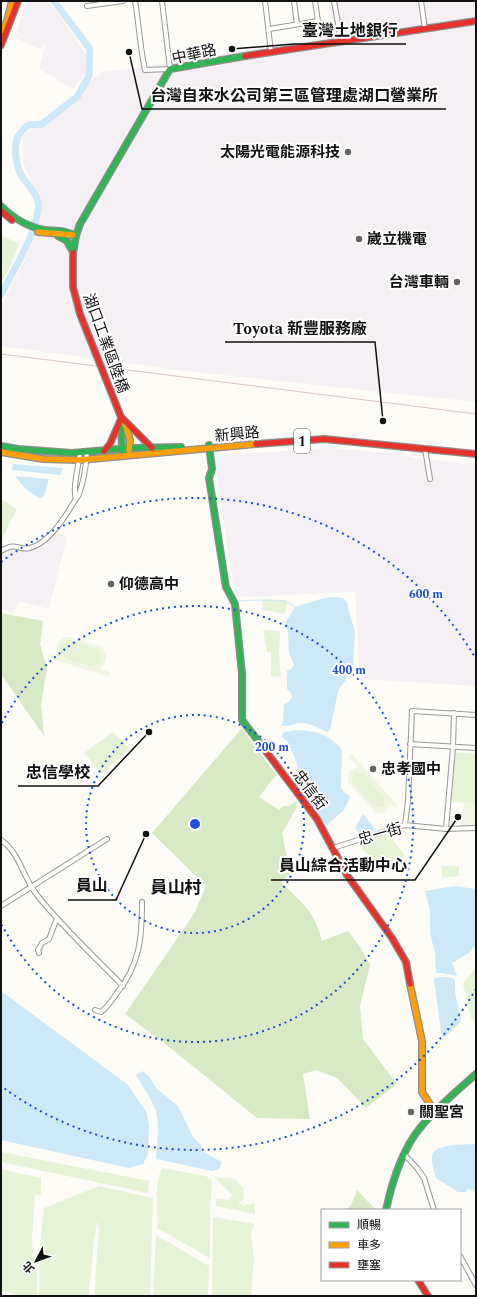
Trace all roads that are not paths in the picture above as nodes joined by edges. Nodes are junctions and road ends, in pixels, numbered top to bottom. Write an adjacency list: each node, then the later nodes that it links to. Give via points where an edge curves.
1 (12, 1): 16 (street)
2 (18, 1): 18 (street)
3 (122, 1): 11 (street)
4 (135, 1): 20 (street, via 145,70)
5 (162, 1): 20 (street)
6 (266, 1): 14 (street)
7 (294, 1): 13 (street)
8 (315, 1): 13 (street, via 318,21)
9 (334, 1): 17 (street)
10 (421, 1): 15 (street)
11 (87, 6)
12 (476, 21): 15 (street, 中華路)
13 (298, 24): 14 (street)
14 (269, 29): 19 (street)
15 (425, 29): 17 (street, 中華路)
16 (1, 34)
17 (340, 41): 19 (street, 中華路)
18 (1, 45)
19 (271, 52): 20 (street, 中華路)
20 (170, 69): 25 (street, 中華路)
21 (1, 206): 23 (street)
22 (1, 212): 23 (street)
23 (32, 228): 24 (street); 25 (street, via 68,231)
24 (54, 234): 25 (street); 26 (street, via 65,239)
25 (76, 236): 26 (street, 中華路)
26 (73, 252): 27 (street, 湖口工業區陸橋, bridge, via 74,287 80,314)
27 (121, 417): 30 (street); 31 (street, via 129,433); 32 (street); 34 (street, via 110,444)
28 (1, 446): 36 (street, 新興路 / 1, via 48,452)
29 (210, 447): 32 (street, 新興路 / 1); 33 (street, 新興路 / 1, via 324,439); 38 (street, 新興路 / 1, via 334,437); 39 (street, 新興路 / 1); 55 (street, 忠信街, via 212,469 209,478 225,581 235,604 242,674 242,720 317,819)
30 (122, 448): 31 (street, 新興路 / 1); 34 (street, 新興路 / 1); 39 (street)
31 (130, 448): 32 (street, 新興路 / 1); 39 (street)
32 (152, 448)
33 (425, 449): 38 (street, 新興路 / 1); 42 (street)
34 (104, 451): 37 (street, 新興路 / 1)
35 (1, 452): 40 (street, 新興路 / 1, via 43,459)
36 (80, 452): 37 (street, 新興路 / 1); 40 (street)
37 (87, 452): 41 (street)
38 (476, 452)
39 (127, 455): 41 (street, 新興路 / 1)
40 (80, 460): 41 (street, 新興路 / 1); 43 (street, via 74,494)
41 (86, 460): 43 (street, via 79,496)
42 (430, 479)
43 (76, 499): 44 (street, via 58,526 42,541 30,548 8,546)
44 (1, 551)
45 (454, 713): 46 (street); 47 (street, via 412,711); 48 (street)
46 (476, 715)
47 (410, 744): 48 (street); 50 (street)
48 (453, 747): 49 (street); 52 (street)
49 (476, 748)
50 (405, 825): 52 (street, 忠一街); 55 (street, 忠一街)
51 (476, 828): 52 (street, 忠一街)
52 (446, 829)
53 (107, 839): 56 (street)
54 (1, 840): 56 (street, via 17,857)
55 (332, 848): 64 (street, 忠信街, via 347,875 406,962 422,1041 422,1092)
56 (31, 887): 58 (street); 59 (street)
57 (142, 902): 61 (street, via 139,949 133,970)
58 (1, 906)
59 (57, 918): 60 (street, via 49,939 39,946); 61 (street)
60 (39, 954)
61 (123, 986): 62 (street, via 106,1008 101,1012)
62 (95, 1010)
63 (476, 1074): 64 (street)
64 (435, 1112): 65 (street, via 419,1130)
65 (405, 1155): 66 (street); 67 (street, via 424,1178)
66 (386, 1209)
67 (434, 1209)
68 (461, 1258): 70 (street)
69 (419, 1281): 71 (street)
70 (476, 1285)
71 (428, 1296)

